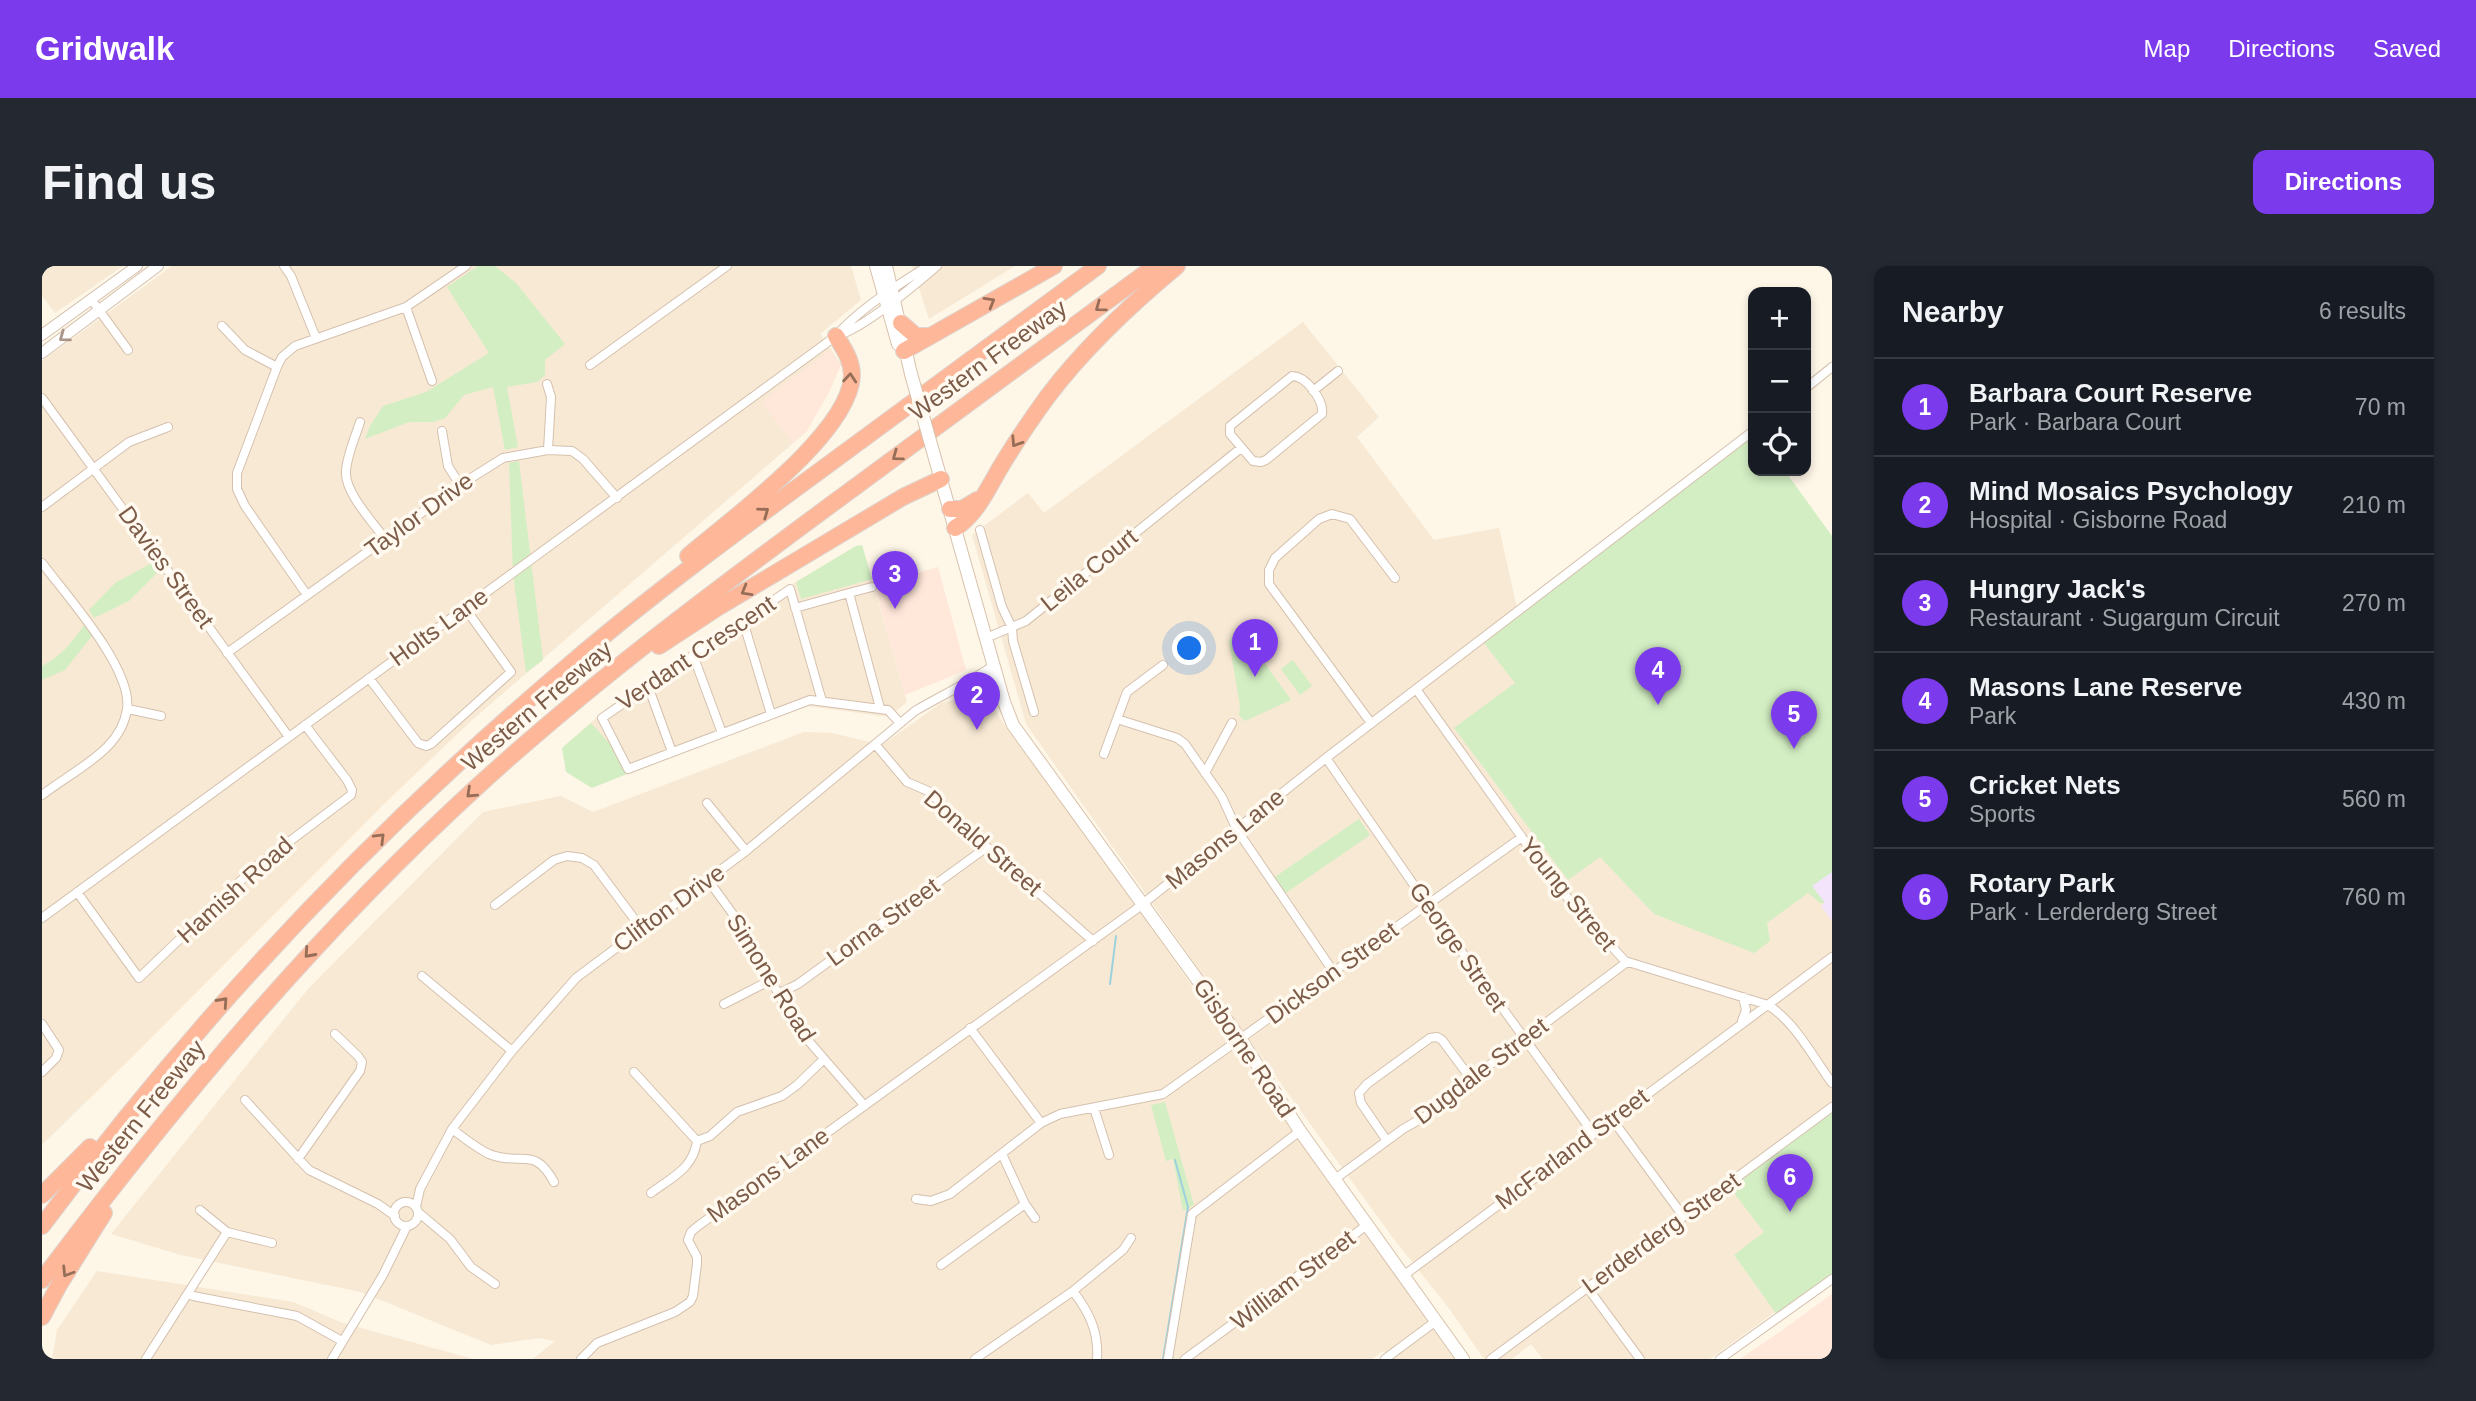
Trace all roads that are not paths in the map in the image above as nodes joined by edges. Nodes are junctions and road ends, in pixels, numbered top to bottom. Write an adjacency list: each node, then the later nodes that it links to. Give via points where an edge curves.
1 (137, 266): 16 (street)
2 (158, 266): 18 (street)
3 (284, 266): 24 (street)
4 (466, 266): 17 (street)
5 (727, 266): 14 (street)
6 (876, 266): 15 (main road, Gisborne Road)
7 (886, 266): 15 (main road, Gisborne Road)
8 (928, 266): 15 (street, Holts Lane)
9 (937, 266): 15 (street, Holts Lane)
10 (1054, 266): 23 (highway, one-way to 10)
11 (1098, 266): 66 (highway, Western Freeway, one-way to 11, via 709,553)
12 (1155, 266): 82 (highway, Western Freeway, one-way to 82, via 706,597)
13 (1177, 266): 46 (highway, one-way to 46, via 1080,357)
14 (713, 270): 28 (street)
15 (889, 298): 19 (main road, Gisborne Road); 22 (street, Holts Lane); 26 (main road, Gisborne Road, via 897,344)
16 (91, 299): 18 (street); 21 (street)
17 (406, 307): 24 (street); 32 (street)
18 (100, 310): 25 (street); 27 (street, one-way to 27)
19 (901, 323): 23 (highway, via 916,336); 26 (main road, Gisborne Road)
20 (222, 326): 29 (street, via 245,350)
21 (42, 335)
22 (836, 336): 47 (street, Holts Lane); 66 (highway, one-way to 22, via 822,436 850,386 851,366)
23 (930, 336): 26 (highway)
24 (316, 338): 29 (street, via 288,351)
25 (128, 350)
26 (904, 350): 44 (main road, Gisborne Road, bridge)
27 (42, 353)
28 (590, 365)
29 (276, 367): 57 (street, via 237,472 237,489)
30 (1832, 367): 34 (street)
31 (1338, 371): 35 (street)
32 (432, 381)
33 (547, 384): 42 (street, via 551,397)
34 (1811, 384)
35 (1313, 391): 41 (street, via 1323,406 1320,417 1261,462 1251,461); 41 (street, via 1302,378 1292,376 1235,420 1230,432)
36 (42, 398): 43 (street, Davies Street)
37 (360, 422): 52 (street, via 345,473 352,493)
38 (168, 427): 43 (street, via 129,442)
39 (442, 431): 45 (street, via 448,466)
40 (1748, 435): 70 (street, Masons Lane)
41 (1241, 448): 61 (street, Leila Court)
42 (548, 450): 45 (street, Taylor Drive, via 503,458); 47 (street, Taylor Drive, via 572,451)
43 (95, 468): 48 (street); 63 (street, Davies Street)
44 (941, 479): 49 (main road, Gisborne Road); 82 (highway, one-way to 82, via 717,608)
45 (460, 485): 52 (street, Taylor Drive)
46 (986, 491): 49 (highway, via 967,506); 50 (highway)
47 (617, 498): 58 (street, Holts Lane)
48 (42, 507)
49 (950, 509): 50 (main road, Gisborne Road)
50 (955, 528): 62 (main road, Gisborne Road)
51 (980, 530): 61 (street, Leila Court)
52 (385, 539): 57 (street, Taylor Drive)
53 (42, 563): 73 (street, via 119,668)
54 (1395, 578): 80 (street, via 1350,519 1332,514 1319,519 1275,558 1269,570 1269,584)
55 (872, 587): 56 (street)
56 (849, 593): 59 (street); 72 (street)
57 (307, 595): 63 (street, Taylor Drive)
58 (465, 608): 68 (street, Holts Lane); 68 (street, via 511,672 431,744 418,743)
59 (795, 608): 60 (street, Verdant Crescent, via 790,589); 71 (street)
60 (743, 621): 64 (street, Verdant Crescent); 75 (street)
61 (1012, 628): 62 (street, Leila Court); 74 (street, Leila Court)
62 (990, 636): 67 (main road, Gisborne Road)
63 (227, 653): 84 (street, Davies Street)
64 (693, 655): 69 (street, Verdant Crescent); 83 (street)
65 (1163, 665): 77 (street, via 1128,692)
66 (568, 666): 123 (highway, Western Freeway, one-way to 66, via 332,885)
67 (999, 670): 78 (street, Clifton Drive, via 938,697); 99 (main road, Gisborne Road, via 1022,740)
68 (369, 678): 81 (street, Holts Lane)
69 (648, 686): 86 (street); 86 (street, Verdant Crescent, via 602,718 628,769)
70 (1416, 689): 80 (street, Masons Lane); 93 (street, Young Street)
71 (822, 701): 72 (street); 75 (street, via 810,700)
72 (880, 708): 78 (street)
73 (128, 709): 76 (street); 90 (street, via 120,731 106,748)
74 (1034, 712)
75 (771, 714): 83 (street)
76 (161, 716)
77 (1117, 719): 87 (street); 89 (street, via 1177,738)
78 (900, 723): 85 (street, Clifton Drive)
79 (1232, 723): 89 (street)
80 (1371, 723): 88 (street, Masons Lane)
81 (305, 725): 84 (street, Holts Lane); 97 (street, Hamish Road, via 347,780 351,795 253,869 139,978)
82 (540, 731): 127 (highway, Western Freeway, one-way to 127, via 435,825 323,937)
83 (722, 733): 86 (street)
84 (289, 737): 97 (street, Holts Lane)
85 (875, 744): 94 (street, Donald Street, via 907,782 928,791); 95 (street, Clifton Drive)
86 (672, 752)
87 (1104, 754)
88 (1326, 758): 92 (street, Masons Lane); 100 (street, George Street)
89 (1205, 773): 92 (street)
90 (42, 794)
91 (707, 803): 95 (street)
92 (1237, 830): 99 (street, Masons Lane); 107 (street)
93 (1522, 837): 100 (street, Dickson Street); 106 (street, Young Street, via 1577,911)
94 (986, 847): 104 (street, Donald Street); 110 (street, Lorna Street)
95 (746, 851): 96 (street, Clifton Drive)
96 (708, 880): 103 (street, Clifton Drive); 109 (street, Simone Road, via 746,932)
97 (76, 892): 102 (street, Holts Lane)
98 (42, 903): 102 (street)
99 (1144, 904): 104 (street, Masons Lane); 118 (main road, Gisborne Road)
100 (1427, 904): 107 (street, Dickson Street); 119 (street, George Street)
101 (495, 905): 103 (street, via 554,860 582,858 594,865)
102 (46, 916)
103 (641, 928): 120 (street, Clifton Drive, via 576,978)
104 (1093, 941): 116 (street, Masons Lane)
105 (1832, 957): 113 (street, McFarland Street)
106 (1627, 962): 111 (street, Young Street); 119 (street, Dugdale Street)
107 (1333, 971): 118 (street, Dickson Street)
108 (422, 976): 120 (street)
109 (771, 980): 110 (street, Simone Road); 112 (street)
110 (778, 994): 121 (street, Simone Road, via 794,1024)
111 (1743, 997): 113 (street, Young Street); 115 (street, via 1746,1010)
112 (724, 1004)
113 (1768, 1005): 115 (street, McFarland Street); 126 (street, Young Street, via 1793,1029)
114 (42, 1024): 122 (street, via 59,1051)
115 (1741, 1024): 132 (street, McFarland Street)
116 (970, 1028): 129 (street, Masons Lane); 133 (street)
117 (335, 1034): 141 (street, via 358,1056 360,1070)
118 (1241, 1040): 131 (street, Dickson Street, via 1163,1094); 135 (main road, Gisborne Road)
119 (1524, 1040): 125 (street, Dugdale Street); 136 (street, George Street)
120 (512, 1051): 134 (street, Clifton Drive)
121 (824, 1059): 129 (street, Simone Road); 138 (street, via 782,1096 737,1112 710,1136)
122 (42, 1072)
123 (162, 1072): 146 (highway); 158 (highway, Western Freeway)
124 (634, 1072): 138 (street)
125 (1471, 1079): 137 (street, Dugdale Street, via 1436,1110); 137 (street, via 1442,1040 1430,1038 1359,1093)
126 (1832, 1083)
127 (187, 1093): 167 (highway, Western Freeway); 172 (highway, one-way to 172, via 92,1232)
128 (245, 1100): 141 (street)
129 (864, 1105): 177 (street, Masons Lane, via 689,1236 697,1256 690,1302 597,1343)
130 (1832, 1107): 153 (street, Lerderderg Street)
131 (1094, 1108): 133 (street, Dickson Street); 140 (street)
132 (1612, 1119): 136 (street, McFarland Street); 153 (street)
133 (1041, 1123): 139 (street, Dickson Street)
134 (452, 1129): 143 (street, via 487,1153 537,1160); 144 (street, Clifton Drive)
135 (1300, 1131): 142 (main road, Gisborne Road); 180 (street, via 1192,1214)
136 (1593, 1133): 165 (street, McFarland Street)
137 (1387, 1140): 142 (street, Dugdale Street)
138 (697, 1141): 145 (street, via 688,1166)
139 (1002, 1153): 147 (street, Dickson Street, via 950,1195 931,1201); 150 (street)
140 (1109, 1155)
141 (299, 1159): 148 (street, via 309,1170)
142 (1335, 1179): 157 (main road, Gisborne Road)
143 (554, 1182)
144 (420, 1189): 149 (street, Clifton Drive); 151 (street, Clifton Drive)
145 (651, 1192)
146 (42, 1195)
147 (916, 1199)
148 (378, 1203): 149 (street); 155 (street)
149 (402, 1203): 151 (street); 155 (street, via 395,1210)
150 (1026, 1204): 154 (street); 164 (street)
151 (417, 1209): 156 (street, Clifton Drive); 159 (street)
152 (200, 1210): 160 (street)
153 (1683, 1216): 169 (street, Lerderderg Street)
154 (1035, 1218)
155 (396, 1219): 156 (street); 162 (street)
156 (410, 1225): 159 (street); 162 (street)
157 (1367, 1225): 165 (main road, Gisborne Road); 181 (street, William Street)
158 (42, 1226)
159 (435, 1227): 168 (street, via 471,1267)
160 (227, 1232): 163 (street); 171 (street)
161 (1131, 1238): 170 (street, via 1124,1250)
162 (398, 1242): 174 (street)
163 (272, 1243)
164 (941, 1265)
165 (1403, 1276): 173 (main road, Gisborne Road)
166 (1832, 1279): 186 (street)
167 (42, 1280)
168 (495, 1284)
169 (1587, 1287): 184 (street, Lerderderg Street); 185 (street)
170 (1073, 1291): 178 (street); 179 (street, via 1093,1321)
171 (189, 1293): 174 (street, via 297,1316); 175 (street)
172 (42, 1317)
173 (1436, 1321): 182 (street); 183 (main road, Gisborne Road)
174 (342, 1341): 176 (street)
175 (146, 1359)
176 (332, 1359)
177 (581, 1359)
178 (975, 1359)
179 (1097, 1359)
180 (1168, 1359)
181 (1185, 1359)
182 (1385, 1359)
183 (1463, 1359)
184 (1491, 1359)
185 (1640, 1359)
186 (1720, 1359)

